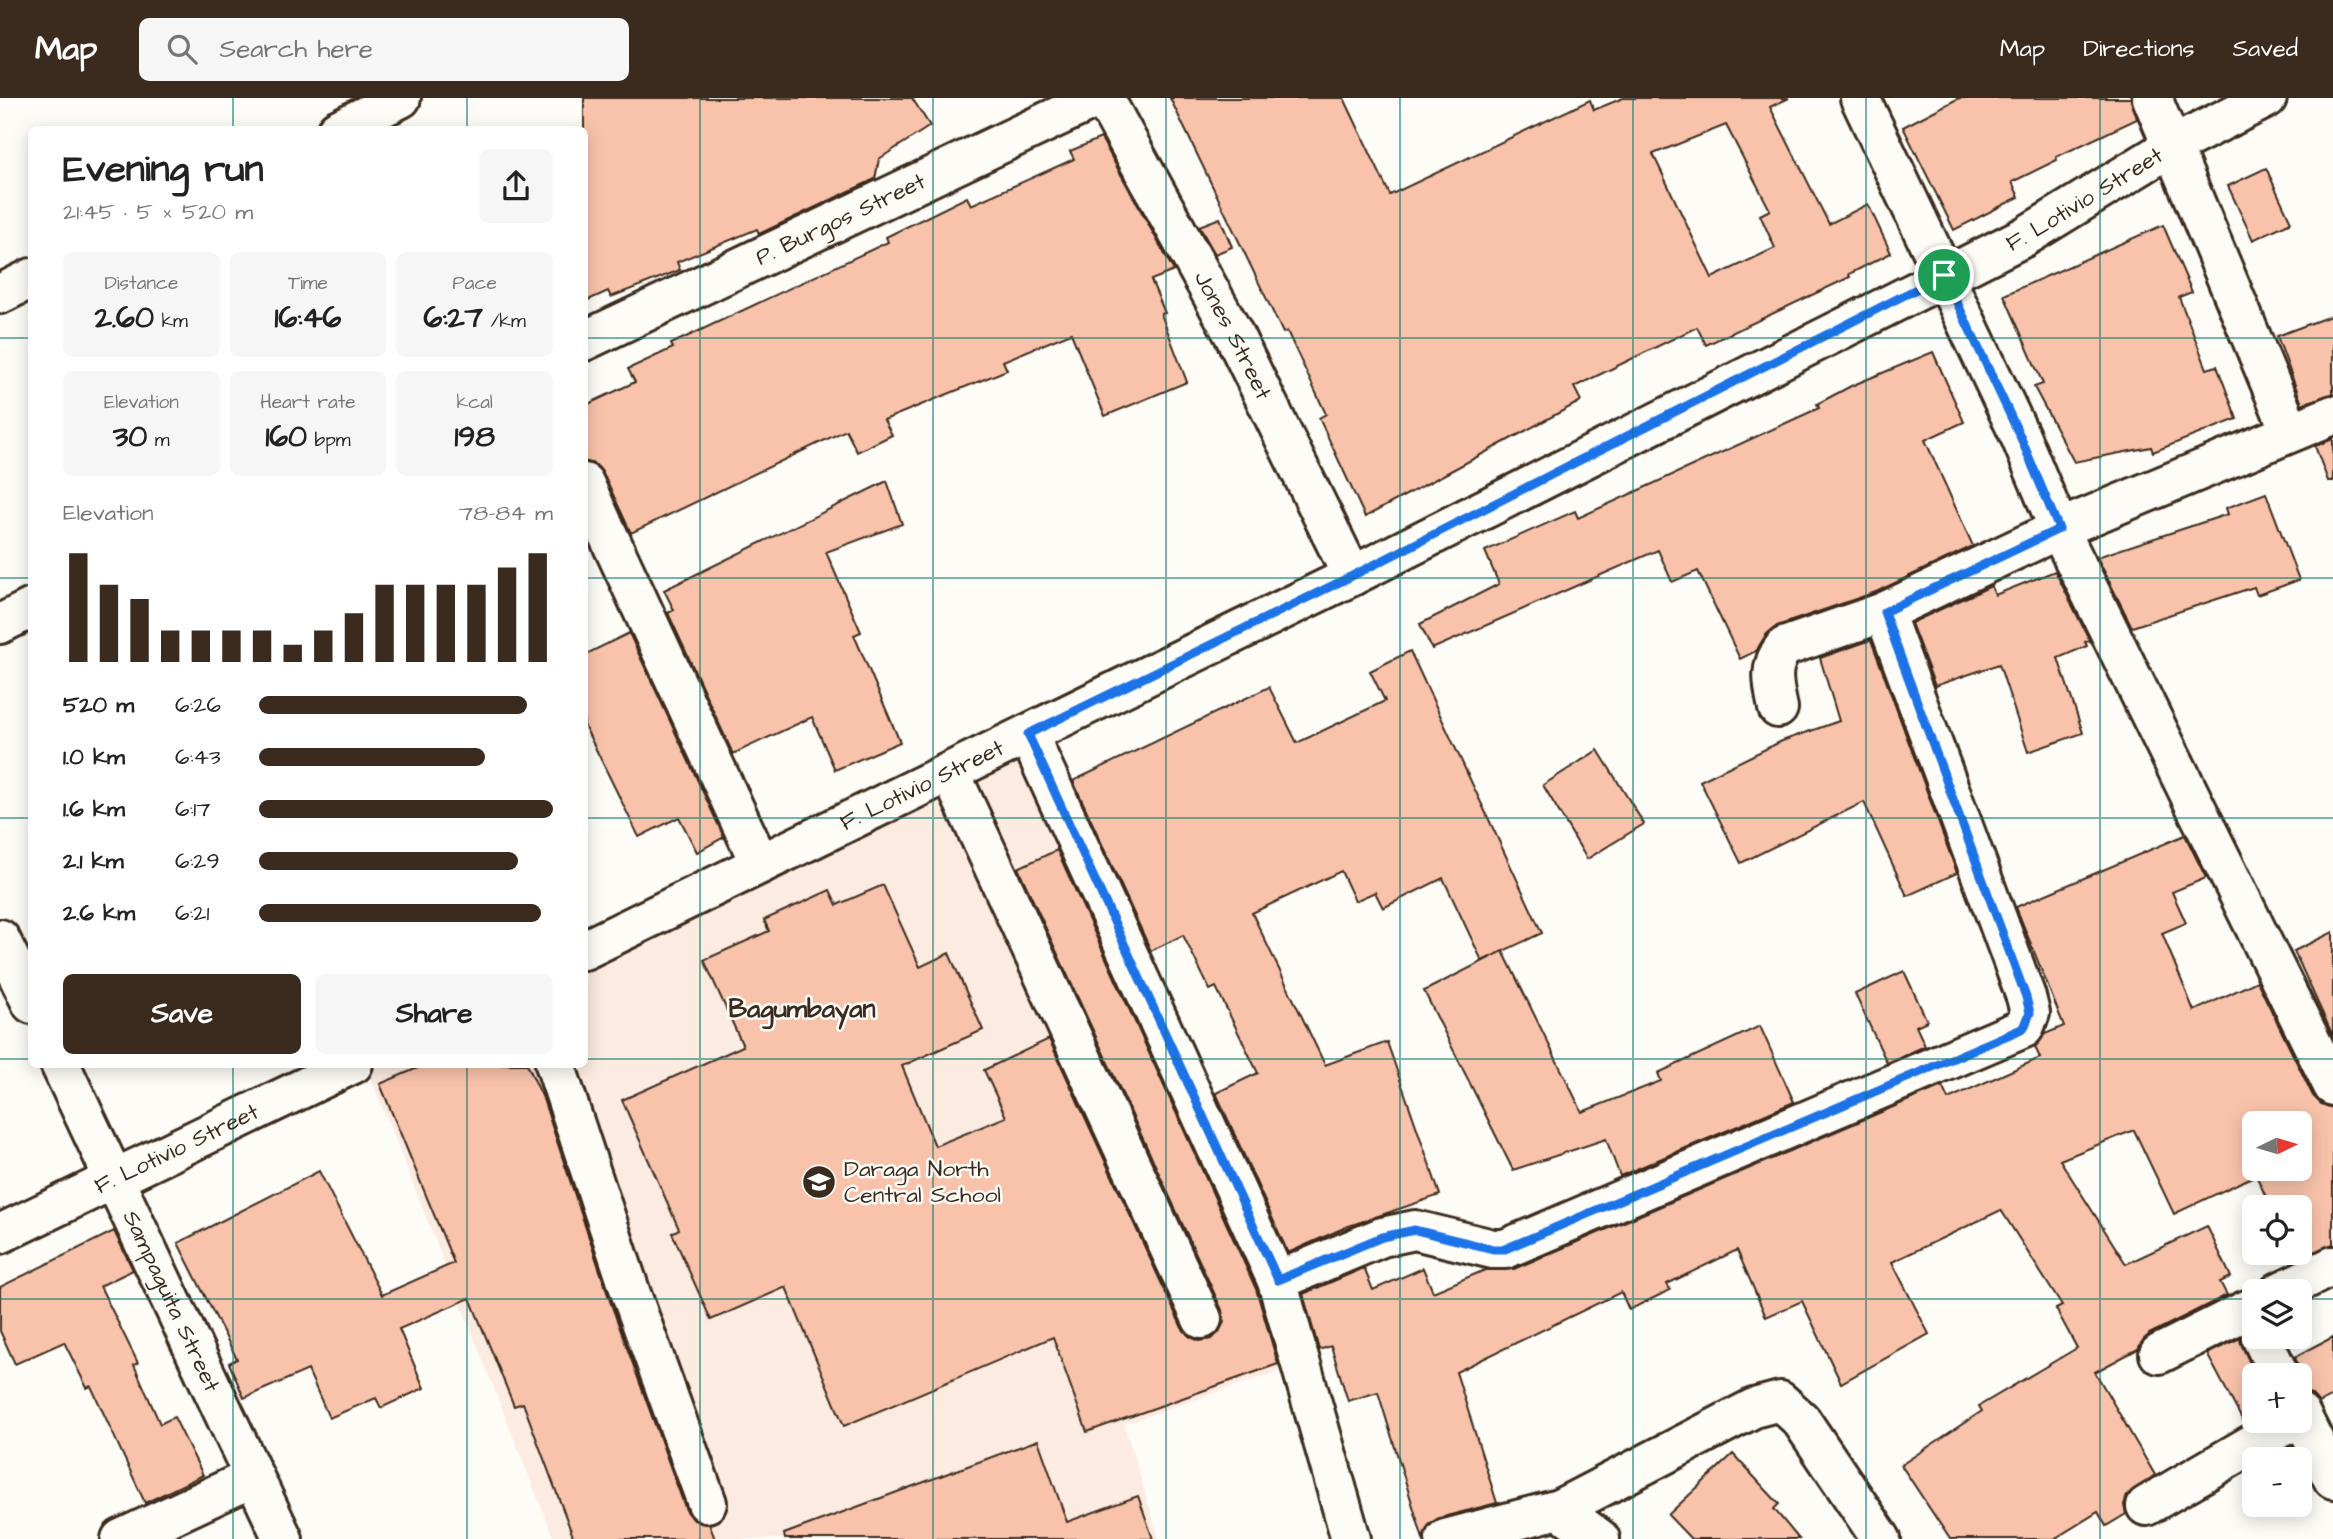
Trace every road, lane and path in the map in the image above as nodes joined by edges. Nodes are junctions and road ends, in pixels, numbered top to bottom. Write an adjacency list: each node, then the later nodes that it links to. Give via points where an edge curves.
1 (401, 98): 7 (street)
2 (1097, 98): 12 (street, P. Burgos Street)
3 (1104, 98): 17 (street, Jones Street, via 1233,333)
4 (1860, 98): 9 (street)
5 (2152, 98): 8 (street)
6 (2267, 98): 8 (street, F. Lotivio Street)
7 (345, 126)
8 (2174, 145): 9 (street, F. Lotivio Street, via 2024,237); 14 (street)
9 (1944, 275): 16 (street); 17 (street, F. Lotivio Street)
10 (28, 280): 11 (street)
11 (0, 294)
12 (588, 339)
13 (2333, 415): 14 (street)
14 (2290, 431): 16 (street)
15 (588, 491): 24 (street)
16 (2059, 529): 19 (street); 31 (street)
17 (1352, 576): 22 (street, F. Lotivio Street)
18 (28, 610): 20 (street)
19 (1884, 612): 21 (street, via 1784,646 1771,673); 35 (street, via 2026,997 2030,1013 2024,1028 1505,1249 1415,1230 1382,1237)
20 (0, 624)
21 (1778, 708)
22 (1028, 734): 23 (street, F. Lotivio Street); 35 (street)
23 (950, 772): 24 (street, F. Lotivio Street); 37 (street)
24 (760, 864): 26 (street, F. Lotivio Street)
25 (0, 939): 27 (street)
26 (588, 948)
27 (28, 996)
28 (62, 1068): 32 (street, Sampaguita Street)
29 (346, 1068): 32 (street, F. Lotivio Street)
30 (556, 1068): 44 (street, via 631,1294)
31 (2333, 1086)
32 (116, 1181): 33 (street, F. Lotivio Street); 42 (street, Sampaguita Street)
33 (0, 1234)
34 (2333, 1266): 36 (street)
35 (1278, 1280): 49 (street)
36 (2312, 1280)
37 (1202, 1319)
38 (2242, 1321): 39 (street)
39 (2159, 1354)
40 (2271, 1433): 45 (street)
41 (2307, 1433): 43 (street)
42 (254, 1477): 47 (street); 48 (street, Sampaguita Street)
43 (2333, 1479)
44 (708, 1503)
45 (2146, 1506)
46 (1559, 1509): 50 (street); 51 (street); 52 (street, via 1754,1408 1780,1401 1801,1420)
47 (121, 1539)
48 (283, 1539)
49 (1351, 1539)
50 (1445, 1539)
51 (1600, 1539)
52 (1881, 1539)

